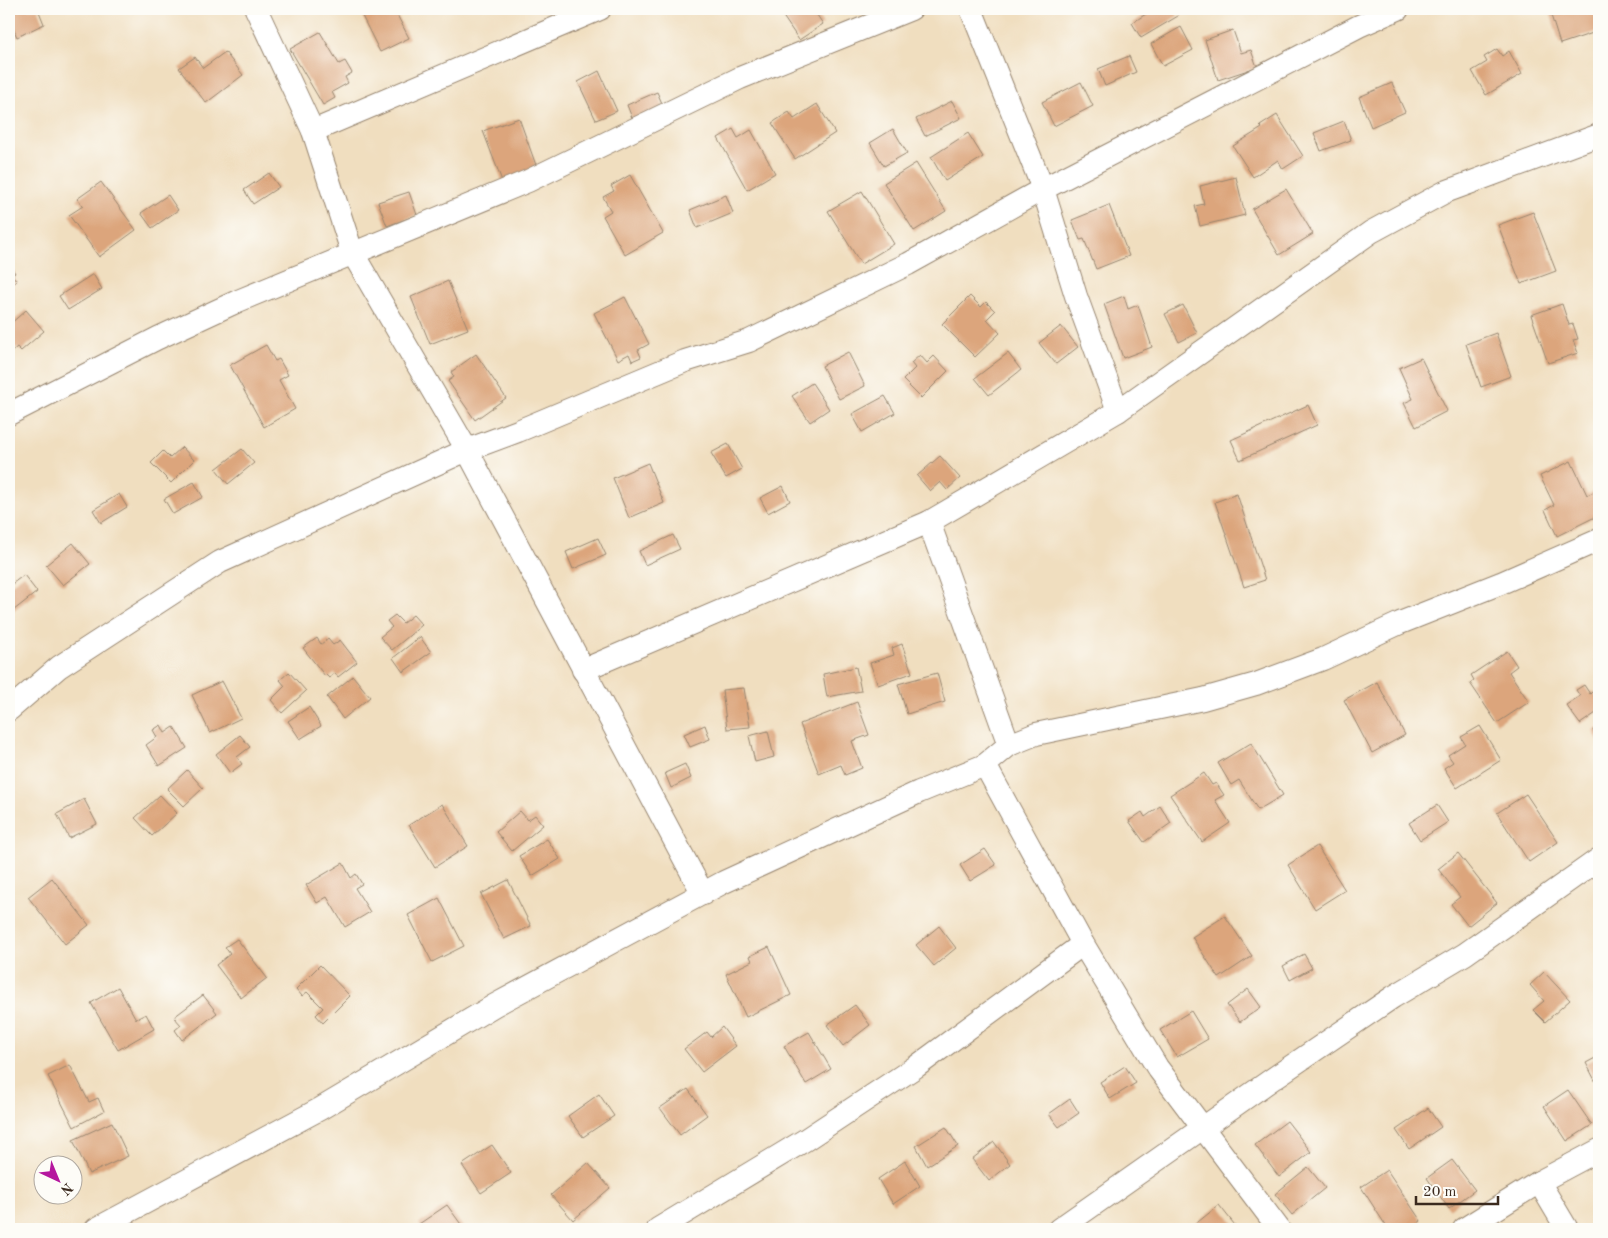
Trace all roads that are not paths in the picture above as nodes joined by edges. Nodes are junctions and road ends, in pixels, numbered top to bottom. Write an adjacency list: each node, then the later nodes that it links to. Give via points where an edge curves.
1 (256, 9): 6 (street)
2 (600, 9): 6 (street)
3 (911, 9): 9 (street, via 740,78 528,181)
4 (971, 9): 8 (street)
5 (1398, 9): 8 (street)
6 (313, 131): 9 (street)
7 (1599, 135): 10 (street, via 1445,192 1371,232)
8 (1043, 189): 10 (street, via 1076,296); 12 (street, via 908,264 749,341 685,361)
9 (352, 252): 11 (street, via 158,338); 12 (street)
10 (1118, 411): 13 (street)
11 (9, 414)
12 (467, 450): 15 (street); 16 (street, via 220,562 59,667)
13 (929, 522): 15 (street); 17 (street)
14 (1599, 540): 17 (street, via 1256,684 1202,699 1036,734)
15 (583, 670): 20 (street)
16 (9, 710)
17 (1009, 745): 18 (street)
18 (985, 765): 20 (street, via 919,792); 21 (street)
19 (1599, 859): 22 (street, via 1465,954 1393,996)
20 (703, 894): 25 (street, via 495,1005 320,1109)
21 (1083, 944): 22 (street, via 1157,1067); 26 (street, via 917,1066 805,1140)
22 (1203, 1128): 27 (street); 28 (street)
23 (1599, 1150): 24 (street)
24 (1539, 1182): 29 (street); 30 (street)
25 (96, 1229)
26 (658, 1229)
27 (1059, 1229)
28 (1279, 1229)
29 (1464, 1229)
30 (1567, 1229)

